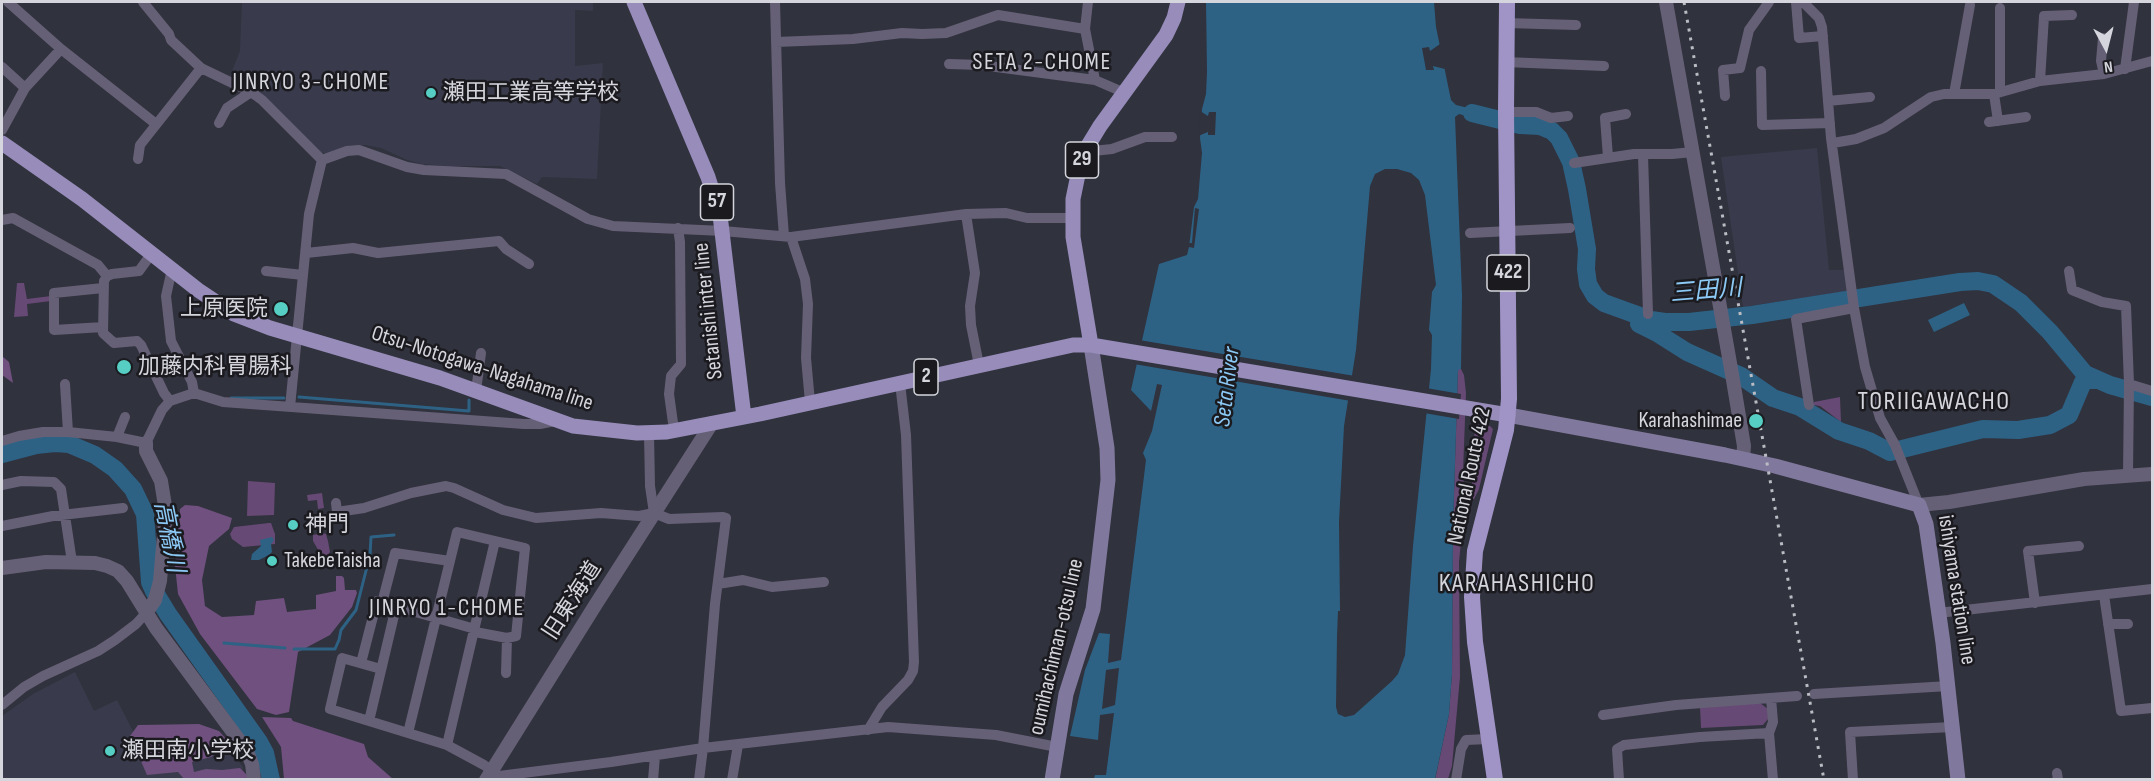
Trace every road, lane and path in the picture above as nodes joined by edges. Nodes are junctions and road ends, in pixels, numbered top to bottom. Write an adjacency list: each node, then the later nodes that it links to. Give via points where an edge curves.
1 (8, 2): 22 (street)
2 (143, 2): 28 (street, via 171,40)
3 (634, 2): 66 (main road, Setanishi inter line / 57, via 708,177)
4 (776, 2): 21 (street)
5 (1088, 2): 18 (street)
6 (1179, 2): 36 (main road, 29, via 1166,35)
7 (1507, 2): 16 (highway, National Route 422 / 422)
8 (1666, 2): 54 (street)
9 (1769, 2): 39 (street, via 1749,30 1740,68 1723,70)
10 (1796, 2): 19 (street, via 1799,38)
11 (2134, 2): 29 (street)
12 (1809, 4): 19 (street, via 1819,18)
13 (1970, 5): 38 (street)
14 (2000, 8): 37 (street)
15 (2072, 15): 33 (street, via 2044,16)
16 (1506, 23): 17 (street); 24 (highway, National Route 422 / 422)
17 (1576, 25)
18 (1085, 29): 21 (street, via 998,15 946,33); 32 (street)
19 (1823, 36): 41 (street)
20 (2103, 38): 31 (street)
21 (776, 42): 68 (street, via 780,183)
22 (61, 49): 34 (street); 48 (street)
23 (2152, 61): 29 (street)
24 (1505, 62): 26 (street); 42 (highway, National Route 422 / 422)
25 (949, 64): 32 (street)
26 (1604, 66)
27 (2, 67): 34 (street)
28 (201, 68): 35 (street); 48 (street)
29 (2125, 69): 31 (street)
30 (1761, 71): 47 (street, via 1762,125)
31 (2104, 74): 33 (street)
32 (1095, 80): 36 (street)
33 (2040, 81): 37 (street)
34 (25, 88): 49 (street)
35 (251, 92): 46 (street, via 227,108); 58 (street)
36 (1125, 93): 53 (main road, 29)
37 (1997, 93): 38 (street); 45 (street, via 1994,121)
38 (1954, 94): 52 (street, via 1931,97 1884,128)
39 (1725, 96)
40 (1870, 97): 41 (street)
41 (1828, 101): 47 (street)
42 (1506, 113): 44 (street); 65 (highway, National Route 422 / 422)
43 (1626, 114): 56 (street, via 1605,117)
44 (1568, 116)
45 (2026, 117)
46 (219, 123)
47 (1830, 123): 52 (street)
48 (156, 124): 57 (street, via 140,145)
49 (2, 130)
50 (1172, 137): 53 (street, via 1145,137 1100,151)
51 (2, 143): 69 (main road, Otsu-Notogawa-Nagahama line / 2)
52 (1833, 143): 78 (street)
53 (1086, 149): 61 (main road, 29)
54 (1693, 152): 55 (street); 106 (street, via 1731,365)
55 (1643, 155): 56 (street); 79 (street)
56 (1608, 157): 59 (street)
57 (138, 159)
58 (322, 160): 63 (street, via 359,150 424,170 506,174 597,222); 70 (street, via 309,214)
59 (1575, 163)
60 (966, 214): 61 (street); 68 (street); 84 (street, via 975,273 971,325)
61 (1072, 218): 82 (main road, 29)
62 (2, 220): 76 (street, via 13,218 98,265)
63 (678, 228): 66 (street); 100 (street, via 681,364 671,376 669,394)
64 (1570, 228): 65 (street)
65 (1508, 230): 67 (street); 95 (highway, National Route 422 / 422)
66 (723, 231): 68 (street); 97 (main road, Setanishi inter line / 57)
67 (1470, 233)
68 (788, 236): 92 (street, via 805,279)
69 (152, 253): 72 (main road, Otsu-Notogawa-Nagahama line / 2); 76 (street, via 139,271)
70 (306, 254): 71 (street, via 499,241); 75 (street)
71 (529, 264)
72 (172, 269): 81 (main road, Otsu-Notogawa-Nagahama line / 2, via 234,314); 90 (street, via 166,296 171,341)
73 (266, 271): 75 (street)
74 (2068, 271): 87 (street, via 2072,290 2126,306)
75 (303, 275): 81 (street)
76 (107, 276): 77 (street)
77 (103, 288): 80 (street); 80 (street, via 54,293 54,330)
78 (1854, 301): 93 (street, via 1796,319); 111 (street, via 1865,367 1880,418)
79 (1648, 314)
80 (103, 327): 91 (street, via 103,333 114,343 137,341 141,345)
81 (298, 335): 89 (main road, Otsu-Notogawa-Nagahama line / 2); 94 (street)
82 (1091, 345): 84 (main road, Otsu-Notogawa-Nagahama line / 2, via 1073,345); 95 (main road, Otsu-Notogawa-Nagahama line / 2); 153 (main road, oumihachiman-otsu line, via 1107,448 1108,480 1093,609 1066,694)
83 (482, 353): 89 (street)
84 (979, 365): 85 (main road, Otsu-Notogawa-Nagahama line / 2)
85 (900, 383): 92 (main road, Otsu-Notogawa-Nagahama line / 2); 147 (street, via 906,435 914,662 908,680 882,707)
86 (64, 384): 101 (street)
87 (2129, 388): 88 (street); 108 (street)
88 (2152, 391)
89 (476, 392): 98 (main road, Otsu-Notogawa-Nagahama line / 2)
90 (194, 393): 91 (street); 94 (street, via 223,402)
91 (170, 401): 105 (street)
92 (810, 402): 97 (main road, Otsu-Notogawa-Nagahama line / 2)
93 (1809, 405)
94 (290, 407): 98 (street, via 524,424)
95 (1508, 415): 106 (main road, ishiyama station line); 150 (highway, National Route 422 / 422, via 1479,533 1472,580 1475,642)
96 (125, 417): 103 (street)
97 (744, 417): 99 (main road, Otsu-Notogawa-Nagahama line / 2)
98 (555, 421): 102 (main road, Otsu-Notogawa-Nagahama line / 2)
99 (712, 423): 100 (main road, Otsu-Notogawa-Nagahama line / 2); 113 (street, 旧東海道)
100 (674, 430): 102 (main road, Otsu-Notogawa-Nagahama line / 2)
101 (68, 432): 103 (street); 104 (street, via 43,432)
102 (649, 434): 113 (street)
103 (117, 437): 105 (street)
104 (2, 441)
105 (146, 443): 128 (street, via 166,502 160,581)
106 (1743, 459): 111 (main road, ishiyama station line)
107 (2152, 474): 108 (street)
108 (2128, 475): 111 (street)
109 (2, 485): 114 (street, via 54,482 61,489)
110 (336, 503): 113 (street, via 337,512 364,508 447,486 530,517)
111 (1919, 505): 129 (main road, ishiyama station line, via 1926,524)
112 (123, 508): 114 (street)
113 (654, 513): 122 (street, via 669,519 726,518); 156 (street, 旧東海道)
114 (65, 515): 115 (street); 119 (street)
115 (2, 526)
116 (495, 541): 118 (street, via 457,532); 133 (street); 134 (street, via 525,548 516,636)
117 (2079, 546): 126 (street, via 2028,551)
118 (450, 561): 125 (street, via 395,553); 130 (street)
119 (72, 562): 120 (street); 128 (street, via 101,564 118,571)
120 (2, 568)
121 (824, 582): 122 (street, via 772,587 743,580)
122 (718, 584): 154 (street)
123 (2152, 589): 124 (street)
124 (2104, 595): 126 (street); 131 (street)
125 (382, 603): 127 (street); 135 (street, via 376,601)
126 (2035, 603): 129 (street)
127 (396, 607): 130 (street); 136 (street)
128 (148, 610): 142 (street, via 115,640 43,676); 157 (street, via 247,751)
129 (1938, 613): 138 (main road, ishiyama station line)
130 (435, 618): 133 (street); 148 (street)
131 (2108, 624): 132 (street); 143 (street, via 2121,711)
132 (2128, 624)
133 (475, 631): 134 (street); 151 (street)
134 (507, 638): 137 (street)
135 (362, 663): 136 (street); 145 (street, via 342,658 330,709)
136 (381, 669): 145 (street)
137 (506, 673)
138 (1949, 686): 139 (street); 146 (main road, ishiyama station line)
139 (1814, 694)
140 (1797, 696): 141 (street)
141 (1771, 698): 144 (street); 149 (street, via 1773,722)
142 (2, 705)
143 (2152, 708)
144 (1603, 715)
145 (369, 721): 148 (street)
146 (1953, 727): 166 (street, via 1850,732); 167 (main road, ishiyama station line)
147 (868, 730): 152 (street); 153 (street, via 888,727 979,733)
148 (408, 733): 151 (street)
149 (1769, 733): 164 (street, via 1624,746 1616,753); 165 (street)
150 (1489, 739): 162 (street, via 1466,740); 163 (highway, National Route 422 / 422)
151 (447, 745): 156 (street)
152 (738, 745): 154 (street); 160 (street)
153 (1057, 747): 161 (main road, oumihachiman-otsu line)
154 (704, 748): 155 (street); 159 (street)
155 (655, 756): 156 (street); 158 (street)
156 (489, 775)
157 (254, 780)
158 (653, 780)
159 (699, 780)
160 (732, 780)
161 (1052, 780)
162 (1456, 780)
163 (1495, 780)
164 (1619, 780)
165 (1773, 780)
166 (1853, 780)
167 (1958, 780)

